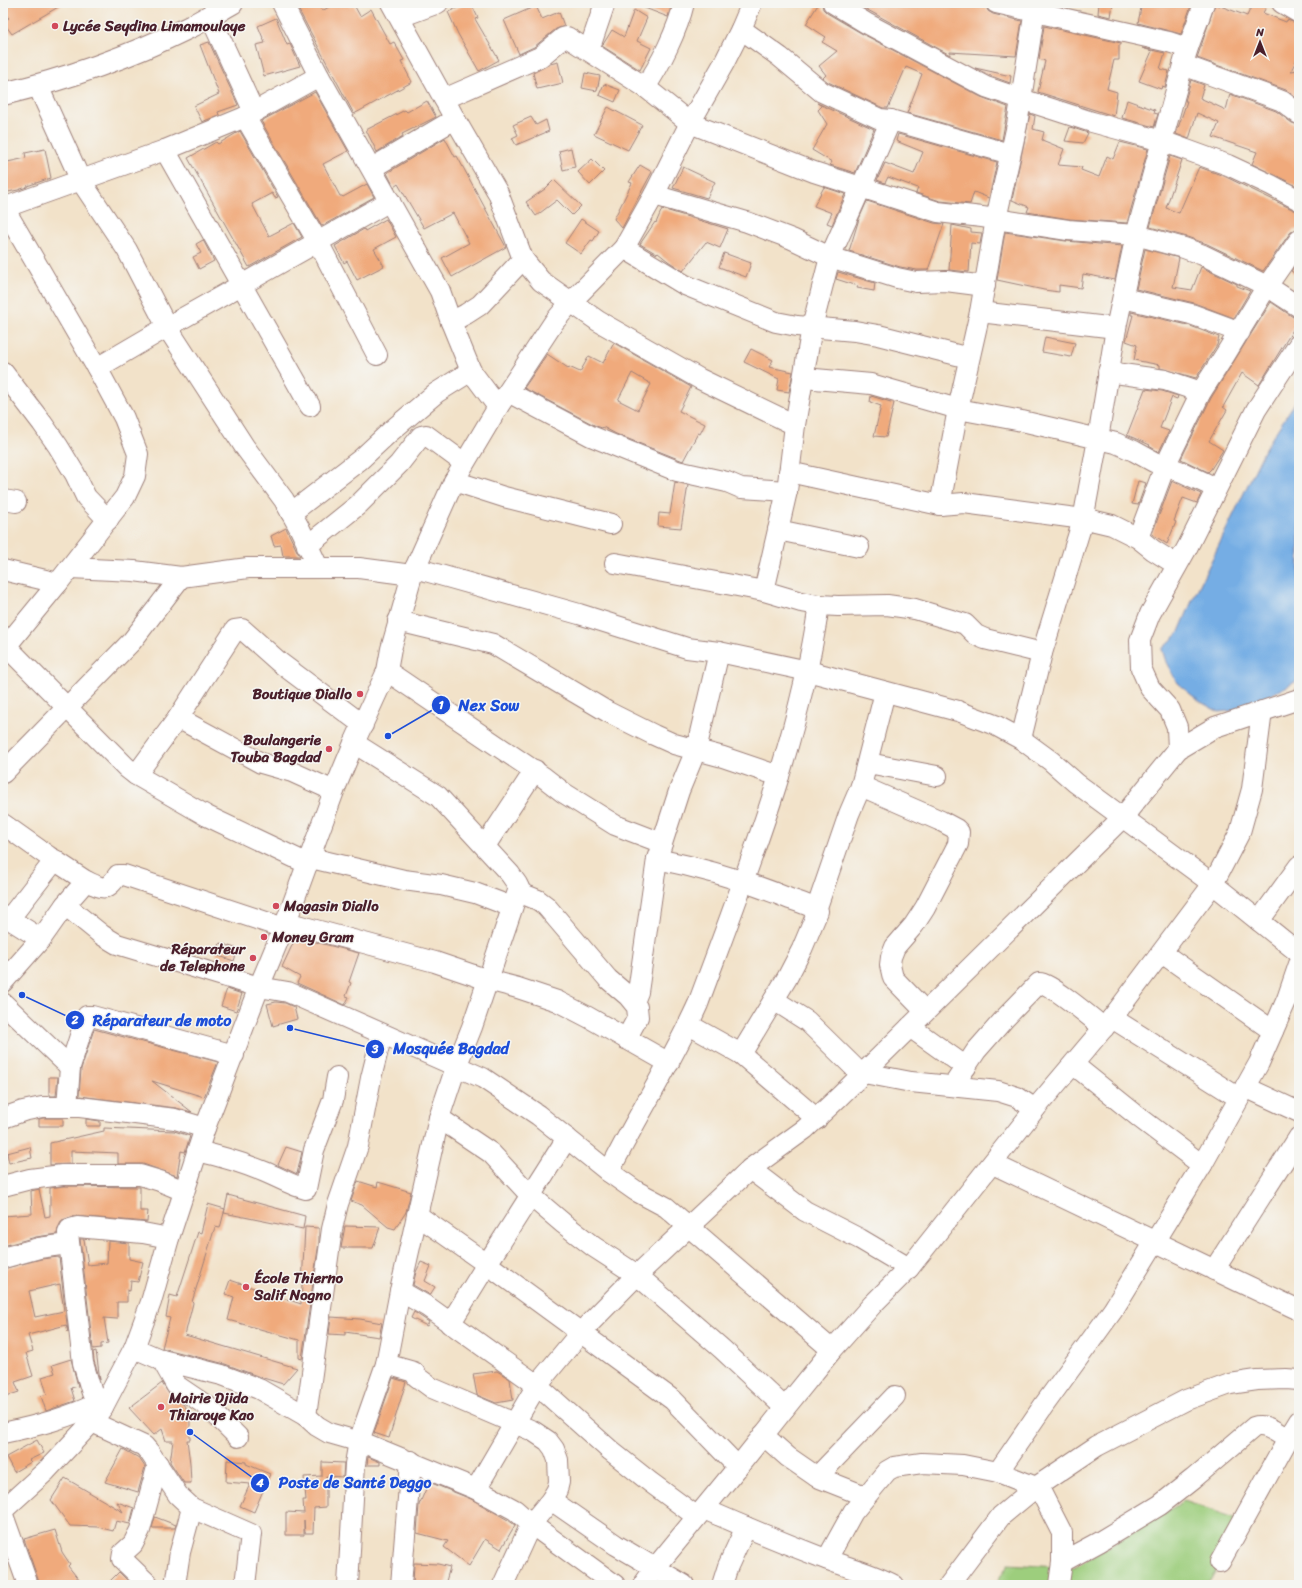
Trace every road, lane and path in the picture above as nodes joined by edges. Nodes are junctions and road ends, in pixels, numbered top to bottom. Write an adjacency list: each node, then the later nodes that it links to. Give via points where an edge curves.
1 (232, 3): 14 (main road)
2 (282, 3): 18 (street)
3 (438, 3): 12 (street)
4 (605, 3): 16 (street)
5 (684, 3): 20 (street, via 655,74)
6 (752, 3): 15 (street)
7 (833, 3): 23 (street, via 973,80)
8 (996, 3): 11 (street)
9 (1204, 3): 17 (street)
10 (1282, 3): 13 (street)
11 (1036, 8): 17 (street, via 1169,42); 23 (street)
12 (396, 10): 22 (street)
13 (1299, 13)
14 (210, 16): 19 (main road, via 130,54); 24 (street)
15 (741, 29): 27 (street, via 822,92 880,119); 28 (street)
16 (589, 50): 20 (street); 22 (street, via 565,37 540,57)
17 (1185, 57): 25 (street, via 1282,101); 29 (street)
18 (319, 76): 24 (street); 32 (street)
19 (38, 86): 21 (main road); 33 (street)
20 (645, 87): 28 (street)
21 (3, 94)
22 (444, 100): 26 (street)
23 (1022, 100): 29 (street); 31 (street)
24 (250, 114): 30 (street); 42 (street)
25 (1299, 114)
26 (455, 119): 32 (street); 45 (street, via 498,193)
27 (891, 120): 31 (street); 34 (street)
28 (690, 123): 34 (street, via 814,172); 35 (street)
29 (1162, 141): 36 (street, via 1228,165); 40 (street)
30 (165, 150): 33 (street); 46 (street)
31 (1010, 154): 39 (street)
32 (372, 168): 37 (street)
33 (81, 181): 38 (street); 54 (street, via 127,250)
34 (860, 187): 39 (street, via 938,212); 44 (street)
35 (654, 195): 43 (street); 44 (street, via 747,222 792,239)
36 (1299, 200)
37 (390, 201): 42 (street); 53 (street, via 440,291)
38 (3, 208): 61 (street)
39 (996, 219): 40 (street, via 1061,229); 47 (street)
40 (1136, 236): 48 (street, via 1203,255); 49 (street)
41 (1299, 240): 48 (street)
42 (318, 242): 46 (street); 59 (street)
43 (624, 248): 50 (street); 55 (street, via 685,285 776,322)
44 (830, 258): 47 (street, via 916,282 955,282); 55 (street)
45 (523, 259): 50 (street, via 541,281); 53 (street, via 480,305)
46 (242, 286): 54 (street); 68 (street)
47 (985, 286): 52 (street)
48 (1267, 286): 51 (street); 57 (street)
49 (1123, 298): 56 (street); 57 (street, via 1191,314)
50 (571, 302): 67 (street, via 554,322); 70 (street, via 598,322 688,372)
51 (1299, 307)
52 (980, 312): 56 (street); 60 (street)
53 (451, 322): 62 (street)
54 (167, 327): 61 (street); 79 (street)
55 (812, 327): 60 (street, via 878,335); 65 (street)
56 (1116, 328): 64 (street)
57 (1240, 332): 66 (street)
58 (1299, 344): 76 (street, via 1256,410)
59 (376, 355)
60 (969, 358): 69 (street)
61 (97, 368): 80 (street, via 124,418 138,454 135,476 126,496)
62 (471, 371): 67 (street); 79 (street, via 436,394 361,459)
63 (3, 372): 80 (street, via 58,446 86,498)
64 (1108, 372): 66 (street, via 1165,380); 71 (street)
65 (804, 378): 69 (street, via 871,384); 70 (street)
66 (1201, 392): 73 (street)
67 (503, 399): 72 (street); 77 (street, via 677,471 727,482 741,488)
68 (310, 406)
69 (958, 409): 71 (street); 78 (street)
70 (794, 425): 74 (street)
71 (1098, 439): 73 (street, via 1116,443); 81 (street)
72 (464, 463): 75 (street); 85 (street, via 426,435 421,436 399,464 358,505)
73 (1165, 466): 76 (street); 84 (street)
74 (789, 472): 77 (street); 78 (street)
75 (454, 481): 82 (street, via 504,497); 92 (street)
76 (1216, 488): 88 (street)
77 (788, 491): 83 (street)
78 (940, 505): 81 (street, via 964,503)
79 (291, 513): 85 (street)
80 (108, 520): 90 (street)
81 (1083, 520): 84 (street, via 1112,525); 100 (street)
82 (610, 524)
83 (778, 530): 86 (street); 95 (street)
84 (1138, 538): 88 (street)
85 (307, 546): 89 (street)
86 (859, 547)
87 (615, 563): 95 (street)
88 (1177, 565): 111 (street, via 1150,614 1140,640 1141,668 1150,688 1170,710 1177,727)
89 (318, 567): 92 (street); 93 (street, via 248,568)
90 (70, 568): 93 (street, via 134,571); 94 (street)
91 (4, 571): 94 (street)
92 (413, 572): 97 (street); 99 (street, via 579,614 683,647)
93 (181, 577): 105 (street, via 132,641)
94 (58, 584): 98 (street)
95 (764, 591): 96 (street)
96 (819, 605): 100 (street, via 887,604 915,609 965,624 976,635 985,639); 102 (street)
97 (398, 621): 101 (street); 112 (street, via 492,644 608,712 674,744)
98 (5, 648): 105 (street)
99 (719, 652): 102 (street); 112 (street)
100 (1042, 653): 109 (street)
101 (387, 671): 108 (street); 114 (street)
102 (808, 671): 103 (street); 117 (street)
103 (886, 692): 109 (street, via 958,711 995,725); 113 (street)
104 (1299, 699): 106 (street)
105 (67, 708): 115 (street); 116 (street)
106 (1262, 711): 111 (street, via 1214,727); 130 (street, via 1252,789 1240,832)
107 (178, 718): 108 (street, via 238,628); 116 (street); 120 (street, via 261,763 292,772)
108 (363, 725): 110 (street)
109 (1021, 739): 121 (street)
110 (354, 743): 120 (street); 123 (street, via 438,796)
111 (1178, 749): 121 (street)
112 (696, 750): 117 (street); 124 (street)
113 (868, 762): 118 (street); 119 (street)
114 (535, 770): 123 (street); 124 (street, via 564,793)
115 (3, 773)
116 (136, 775): 126 (street, via 207,816)
117 (779, 776): 129 (street)
118 (937, 776)
119 (861, 786): 133 (street); 147 (street, via 941,821 959,832 958,844 925,908 891,957 893,978)
120 (334, 791): 126 (street)
121 (1122, 818): 130 (street); 147 (street)
122 (3, 824): 125 (street)
123 (485, 846): 131 (street, via 519,888)
124 (659, 851): 129 (street); 145 (street, via 638,992)
125 (54, 860): 128 (street); 134 (street)
126 (309, 861): 131 (street); 136 (street)
127 (1299, 866): 135 (street)
128 (86, 881): 132 (street); 136 (street, via 102,888 110,886 118,875 124,875)
129 (743, 882): 133 (street); 149 (street)
130 (1213, 884): 135 (street); 138 (street)
131 (515, 900): 141 (street); 145 (street, via 538,900 546,906 608,979)
132 (65, 905): 137 (street); 143 (street, via 117,944)
133 (816, 910): 144 (street, via 818,913 802,949)
134 (6, 917): 137 (street)
135 (1259, 921): 139 (street)
136 (285, 925): 141 (street, via 435,962); 143 (street)
137 (41, 939): 142 (street)
138 (1162, 953): 148 (street); 151 (street)
139 (1299, 953)
140 (1299, 964): 151 (street)
141 (488, 980): 153 (street, via 557,1001); 159 (street)
142 (3, 982)
143 (259, 987): 152 (street, via 288,992); 155 (street)
144 (774, 1000): 154 (street); 161 (street, via 807,1021)
145 (634, 1002): 153 (street, via 638,1017)
146 (3, 1003): 158 (street)
147 (926, 1011): 150 (street)
148 (1108, 1023): 157 (street); 160 (street, via 1041,982 976,1051); 164 (street)
149 (688, 1025): 154 (street); 156 (street)
150 (910, 1027): 160 (street); 161 (street)
151 (1273, 1031): 164 (street)
152 (382, 1034): 159 (street); 205 (street, via 358,1146 332,1230)
153 (626, 1039): 156 (street)
154 (741, 1054): 170 (street)
155 (234, 1055): 158 (street, via 87,1016); 171 (street)
156 (668, 1063): 178 (street)
157 (1074, 1065): 166 (street); 176 (street)
158 (70, 1067): 165 (street)
159 (456, 1067): 169 (street); 173 (street, via 483,1078)
160 (966, 1067): 163 (street)
161 (863, 1074): 163 (street); 170 (street)
162 (336, 1077): 174 (street, via 333,1100 314,1150 306,1189 293,1186 233,1160)
163 (953, 1086): 166 (street, via 998,1091 1017,1097)
164 (1242, 1093): 167 (street); 176 (street)
165 (67, 1107): 168 (street, via 42,1106); 171 (street, via 175,1119)
166 (1035, 1109): 175 (street)
167 (1299, 1112)
168 (3, 1118)
169 (439, 1118): 181 (street, via 491,1153); 182 (street)
170 (817, 1119): 177 (street)
171 (205, 1128): 174 (street)
172 (1299, 1137): 190 (street)
173 (567, 1138): 178 (street); 181 (street)
174 (197, 1151): 180 (street)
175 (993, 1164): 185 (street); 189 (street)
176 (1202, 1165): 185 (street)
177 (750, 1169): 183 (street); 189 (street, via 805,1211)
178 (609, 1172): 183 (street)
179 (3, 1186): 180 (street, via 62,1175 140,1175)
180 (184, 1191): 184 (street)
181 (531, 1196): 188 (street); 191 (street, via 594,1247)
182 (417, 1214): 188 (street); 192 (street)
183 (690, 1226): 191 (street); 197 (street)
184 (169, 1238): 186 (street, via 77,1227 70,1229); 196 (street, via 151,1302)
185 (1156, 1242): 190 (street); 216 (street, via 1113,1310)
186 (68, 1244): 187 (street, via 39,1248); 204 (street, via 83,1363)
187 (3, 1258)
188 (487, 1264): 194 (street); 195 (street)
189 (909, 1268): 197 (street)
190 (1214, 1270): 193 (street)
191 (637, 1275): 195 (street); 203 (street, via 722,1349)
192 (400, 1291): 194 (street, via 428,1307); 199 (street)
193 (1299, 1310)
194 (450, 1324): 201 (street)
195 (581, 1332): 201 (street); 215 (street, via 673,1400)
196 (134, 1348): 198 (street); 204 (street)
197 (832, 1350): 203 (street)
198 (162, 1360): 205 (street, via 222,1375 259,1389); 210 (street, via 176,1385 207,1406)
199 (386, 1364): 207 (street, via 414,1372 432,1388); 212 (street)
200 (1299, 1380): 218 (street, via 1257,1380 1230,1384 1186,1400 1097,1446)
201 (537, 1385): 207 (street); 224 (street, via 628,1464)
202 (895, 1396): 217 (street)
203 (784, 1408): 209 (street)
204 (98, 1410): 208 (street, via 82,1411); 214 (street, via 144,1446); 223 (street, via 67,1451)
205 (306, 1416): 212 (street, via 330,1433)
206 (1299, 1421): 211 (street)
207 (516, 1423): 219 (street); 221 (street, via 548,1441 554,1449 559,1482)
208 (3, 1433)
209 (763, 1435): 215 (street); 217 (street, via 788,1457)
210 (238, 1436)
211 (1288, 1439): 229 (street, via 1265,1426 1254,1427 1160,1505); 230 (street)
212 (360, 1441): 213 (street); 237 (street, via 355,1464)
213 (411, 1461): 219 (street); 238 (street)
214 (158, 1464): 222 (street, via 178,1495); 234 (street, via 140,1530 122,1558)
215 (738, 1467): 224 (street)
216 (998, 1472): 218 (street); 220 (street, via 964,1465 908,1464 887,1471)
217 (817, 1477): 220 (street)
218 (1036, 1487): 229 (street, via 1059,1526 1063,1544); 245 (street, via 1001,1516)
219 (476, 1489): 226 (street, via 515,1510)
220 (866, 1496): 228 (street, via 842,1530)
221 (551, 1500): 226 (street); 231 (street, via 616,1545)
222 (192, 1508): 235 (street, via 180,1552); 236 (street, via 251,1534)
223 (3, 1510)
224 (700, 1512): 227 (street); 231 (street)
225 (3, 1515): 233 (street)
226 (531, 1524): 239 (street); 240 (street)
227 (746, 1527): 228 (street); 243 (street)
228 (827, 1559): 244 (street)
229 (1062, 1562): 232 (street)
230 (1220, 1562)
231 (655, 1568): 241 (street); 242 (street)
232 (1059, 1584)
233 (28, 1585)
234 (149, 1585)
235 (175, 1585)
236 (245, 1585)
237 (348, 1585)
238 (402, 1585)
239 (503, 1585)
240 (615, 1585)
241 (643, 1585)
242 (684, 1585)
243 (722, 1585)
244 (894, 1585)
245 (949, 1585)

